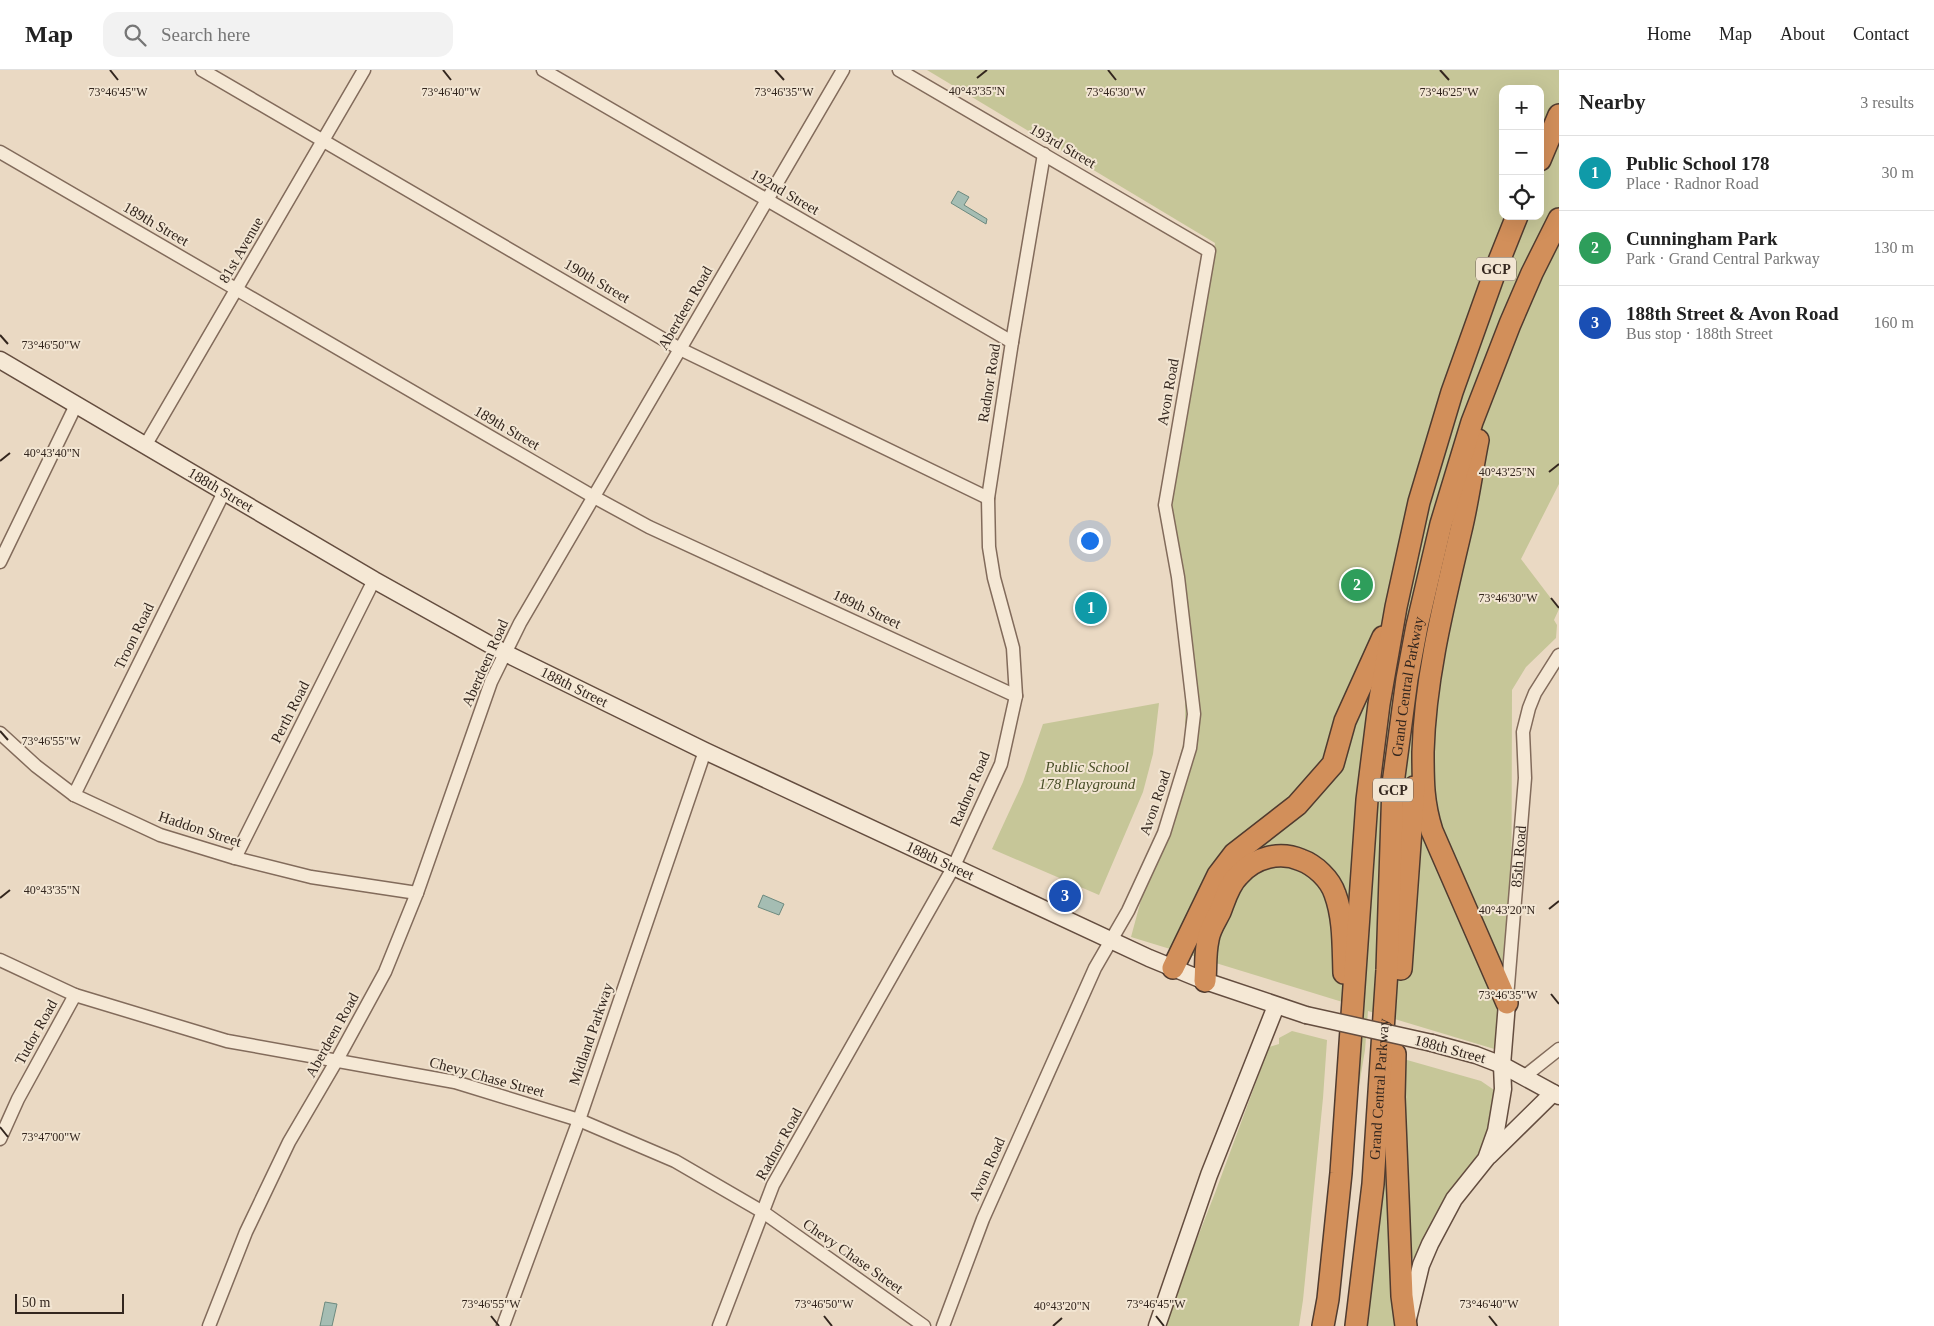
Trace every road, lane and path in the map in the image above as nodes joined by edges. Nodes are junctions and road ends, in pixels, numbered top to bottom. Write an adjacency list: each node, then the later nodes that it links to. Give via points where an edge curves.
1 (202, 70): 7 (street, 190th Street)
2 (364, 70): 7 (street, 81st Avenue)
3 (543, 70): 11 (street, 192nd Street)
4 (843, 70): 11 (street, Aberdeen Road)
5 (899, 70): 10 (street, 193rd Street)
6 (1559, 116): 8 (highway)
7 (323, 141): 15 (street, 81st Avenue); 17 (street, 190th Street)
8 (1544, 151)
9 (0, 152): 15 (street, 189th Street)
10 (1044, 154): 14 (street, 193rd Street); 16 (street, Radnor Road)
11 (767, 200): 16 (street, 192nd Street); 17 (street, Aberdeen Road)
12 (1559, 219): 19 (highway, Grand Central Parkway / GCP, via 1532,273)
13 (1515, 220): 27 (highway, Grand Central Parkway / GCP, via 1450,402 1419,502)
14 (1209, 251): 38 (street, Avon Road, via 1165,505 1178,577 1194,714 1190,748 1164,832)
15 (236, 290): 21 (street, 81st Avenue); 23 (street, 189th Street)
16 (1012, 342): 24 (street, Radnor Road)
17 (680, 348): 23 (street, Aberdeen Road); 24 (street, 190th Street)
18 (0, 360): 20 (street, 188th Street)
19 (1491, 372): 31 (highway, via 1441,618); 62 (highway, Grand Central Parkway / GCP, via 1441,524 1417,626 1399,731 1393,784 1387,970 1374,1174)
20 (76, 405): 21 (street, 188th Street); 25 (street)
21 (145, 446): 22 (street, 188th Street)
22 (224, 492): 26 (street, 188th Street); 34 (street, Troon Road)
23 (594, 497): 28 (street, Aberdeen Road); 30 (street, 189th Street, via 649,527)
24 (988, 498): 30 (street, Radnor Road, via 989,547 1013,648)
25 (0, 562)
26 (374, 580): 28 (street, 188th Street); 35 (street, Perth Road)
27 (1396, 607): 40 (highway, via 1345,721 1333,764 1297,805 1252,839 1218,875); 46 (highway, Grand Central Parkway / GCP, via 1367,800)
28 (505, 653): 33 (street, 188th Street); 37 (street, Aberdeen Road, via 491,682)
29 (1559, 655): 43 (street, 85th Road, via 1535,693 1524,732 1525,778)
30 (1016, 696): 36 (street, Radnor Road, via 1001,764)
31 (1424, 727): 43 (highway, via 1422,784 1429,821); 63 (highway, via 1413,799 1394,1069 1402,1296)
32 (0, 733): 34 (street, Haddon Street)
33 (705, 752): 36 (street, 188th Street); 51 (street, Midland Parkway)
34 (74, 795): 35 (street, Haddon Street, via 160,835)
35 (235, 858): 37 (street, Haddon Street, via 311,877)
36 (953, 868): 38 (street, 188th Street); 54 (street, Radnor Road, via 773,1185)
37 (417, 893): 47 (street, Aberdeen Road, via 385,972)
38 (1111, 940): 40 (street, 188th Street); 59 (street, Avon Road, via 1095,968 983,1219)
39 (0, 960): 42 (street, Chevy Chase Street)
40 (1173, 968): 41 (street)
41 (1205, 982): 44 (street); 46 (highway, via 1208,939 1238,875 1268,857 1290,855 1304,861 1316,869 1335,892 1340,914)
42 (75, 995): 47 (street, Chevy Chase Street, via 227,1042); 52 (street, Tudor Road, via 18,1099)
43 (1507, 1003): 48 (street, 85th Road)
44 (1276, 1006): 48 (street, 188th Street, bridge, via 1476,1054); 60 (street, via 1209,1175)
45 (1559, 1049): 49 (street)
46 (1350, 1054): 61 (highway, Grand Central Parkway / GCP, via 1341,1173)
47 (337, 1060): 51 (street, Chevy Chase Street, via 455,1082); 55 (street, Aberdeen Road, via 290,1142 254,1216)
48 (1502, 1064): 49 (street, 188th Street); 53 (street, via 1501,1106)
49 (1525, 1076): 50 (street, 188th Street)
50 (1557, 1091): 53 (street)
51 (579, 1120): 54 (street, Chevy Chase Street, via 675,1161); 56 (street, Midland Parkway)
52 (0, 1139)
53 (1486, 1159): 63 (street, via 1454,1199 1430,1244 1421,1265)
54 (763, 1212): 57 (street, Radnor Road); 58 (street, Chevy Chase Street)
55 (209, 1326)
56 (503, 1326)
57 (719, 1326)
58 (924, 1326)
59 (943, 1326)
60 (1157, 1326)
61 (1323, 1326)
62 (1356, 1326)
63 (1406, 1326)

